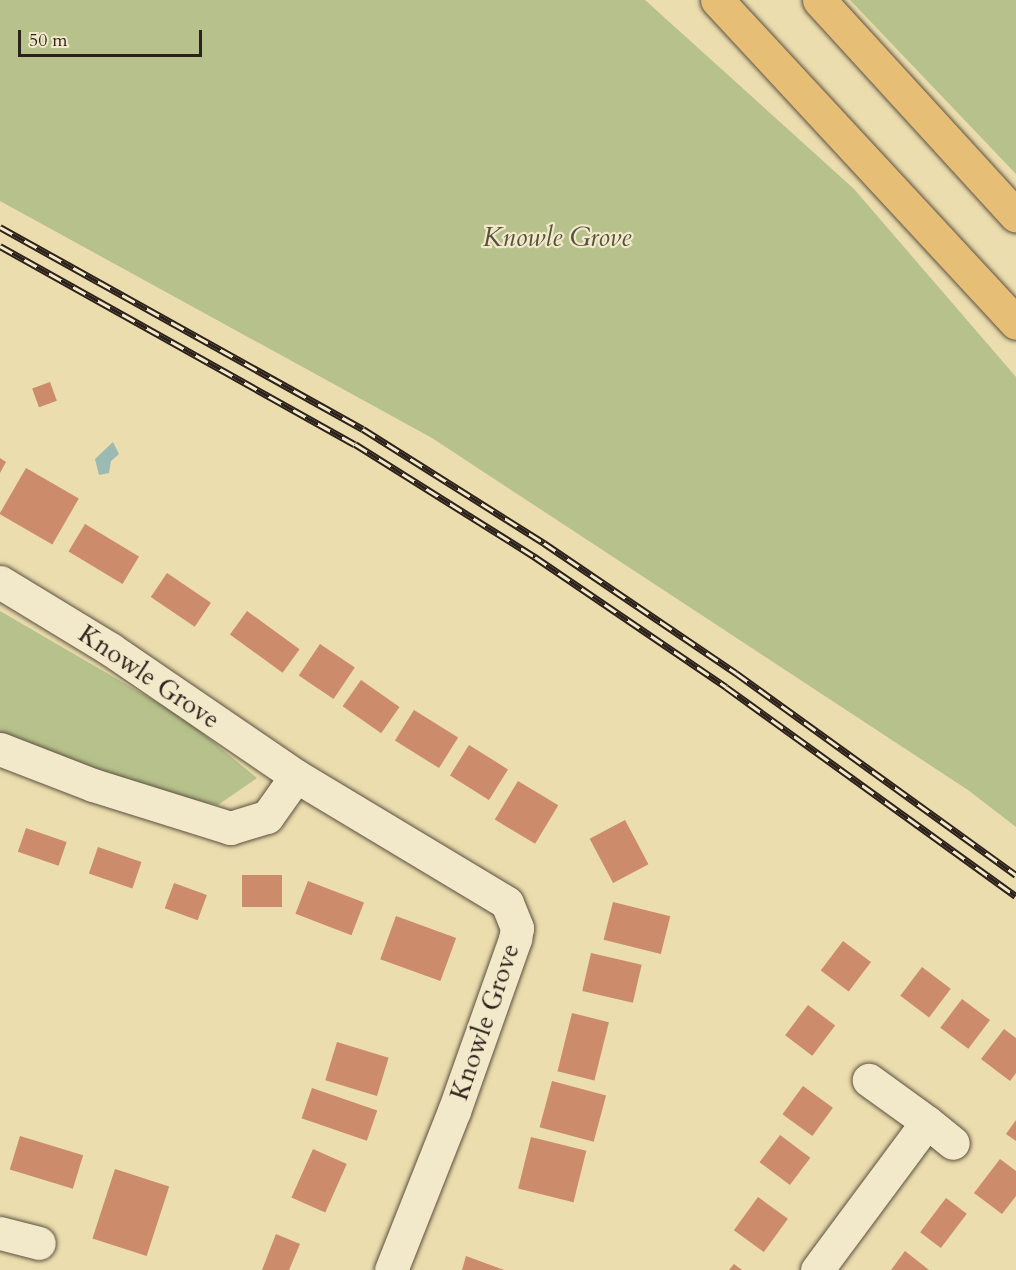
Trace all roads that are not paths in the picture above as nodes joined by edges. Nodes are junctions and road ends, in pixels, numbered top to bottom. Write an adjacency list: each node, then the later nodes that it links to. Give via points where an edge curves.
1 (717, 0): 4 (highway)
2 (819, 0): 3 (highway)
3 (1016, 216)
4 (1016, 323)
5 (0, 582): 7 (street, Knowle Grove, via 110,649)
6 (0, 749): 7 (street, via 93,785 230,828 267,817)
7 (296, 776): 13 (street, Knowle Grove, via 494,894 507,903 517,928 454,1111)
8 (869, 1080): 9 (street)
9 (927, 1122): 10 (street); 14 (street)
10 (952, 1143)
11 (0, 1233): 12 (street)
12 (39, 1243)
13 (391, 1270)
14 (817, 1270)

